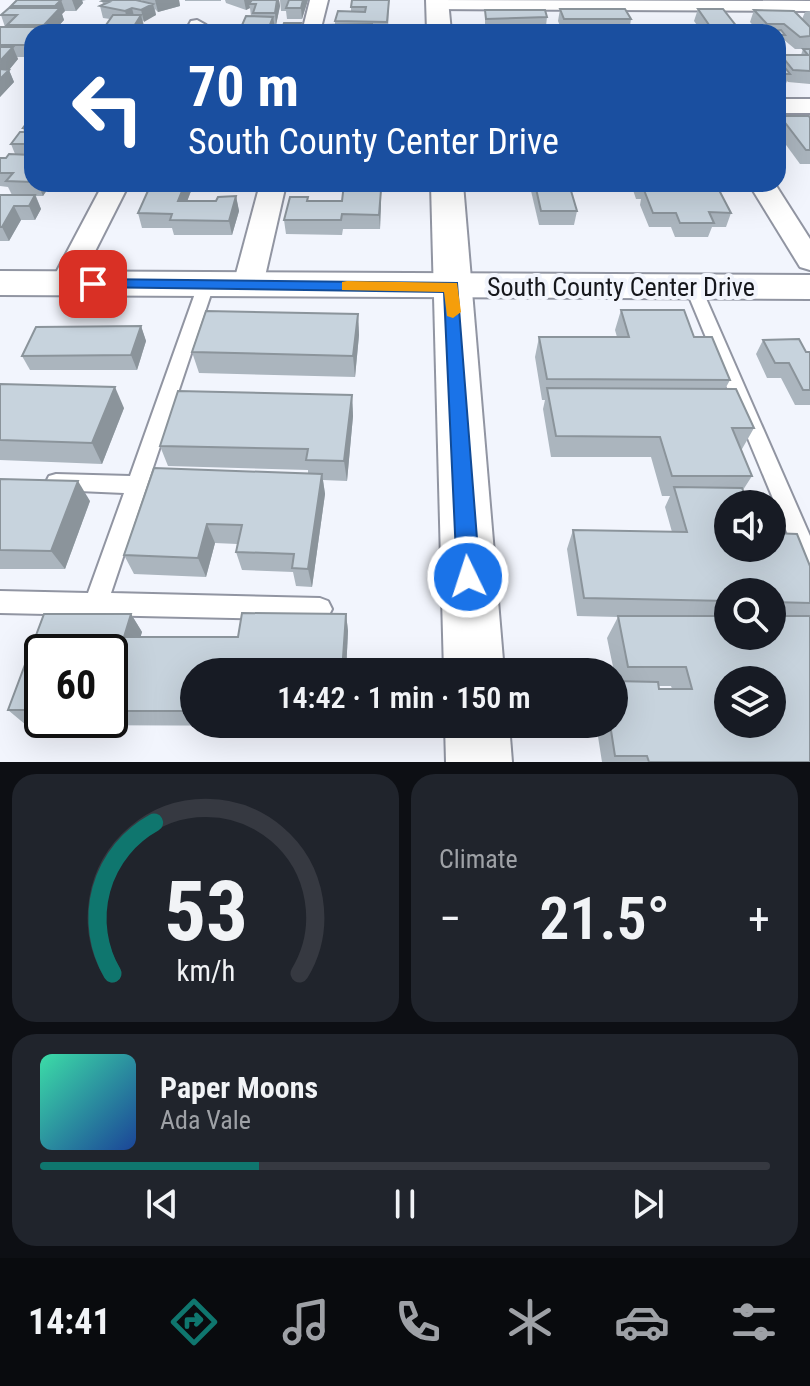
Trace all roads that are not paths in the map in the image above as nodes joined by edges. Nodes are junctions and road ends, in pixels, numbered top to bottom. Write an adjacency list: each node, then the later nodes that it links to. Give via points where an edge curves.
1 (319, 0): 5 (street)
2 (437, 2): 4 (street); 6 (main road)
3 (810, 6): 4 (street)
4 (653, 8)
5 (313, 24)
6 (438, 24)
7 (786, 106): 8 (street)
8 (810, 106)
9 (112, 192): 15 (street)
10 (271, 192): 17 (street)
11 (447, 192): 18 (main road)
12 (767, 192): 13 (street)
13 (810, 261)
14 (0, 283): 15 (street, South County Center Drive)
15 (65, 284): 16 (street, South County Center Drive)
16 (206, 285): 17 (street, South County Center Drive); 22 (lane)
17 (248, 285): 18 (street, South County Center Drive)
18 (451, 287): 19 (street, South County Center Drive); 27 (main road)
19 (693, 287): 20 (street, South County Center Drive); 23 (lane)
20 (810, 287)
21 (31, 481): 22 (lane)
22 (137, 485): 25 (lane)
23 (810, 561)
24 (0, 602): 25 (lane)
25 (96, 604): 26 (lane)
26 (320, 609)
27 (473, 658)
28 (478, 738): 29 (main road)
29 (479, 762)

